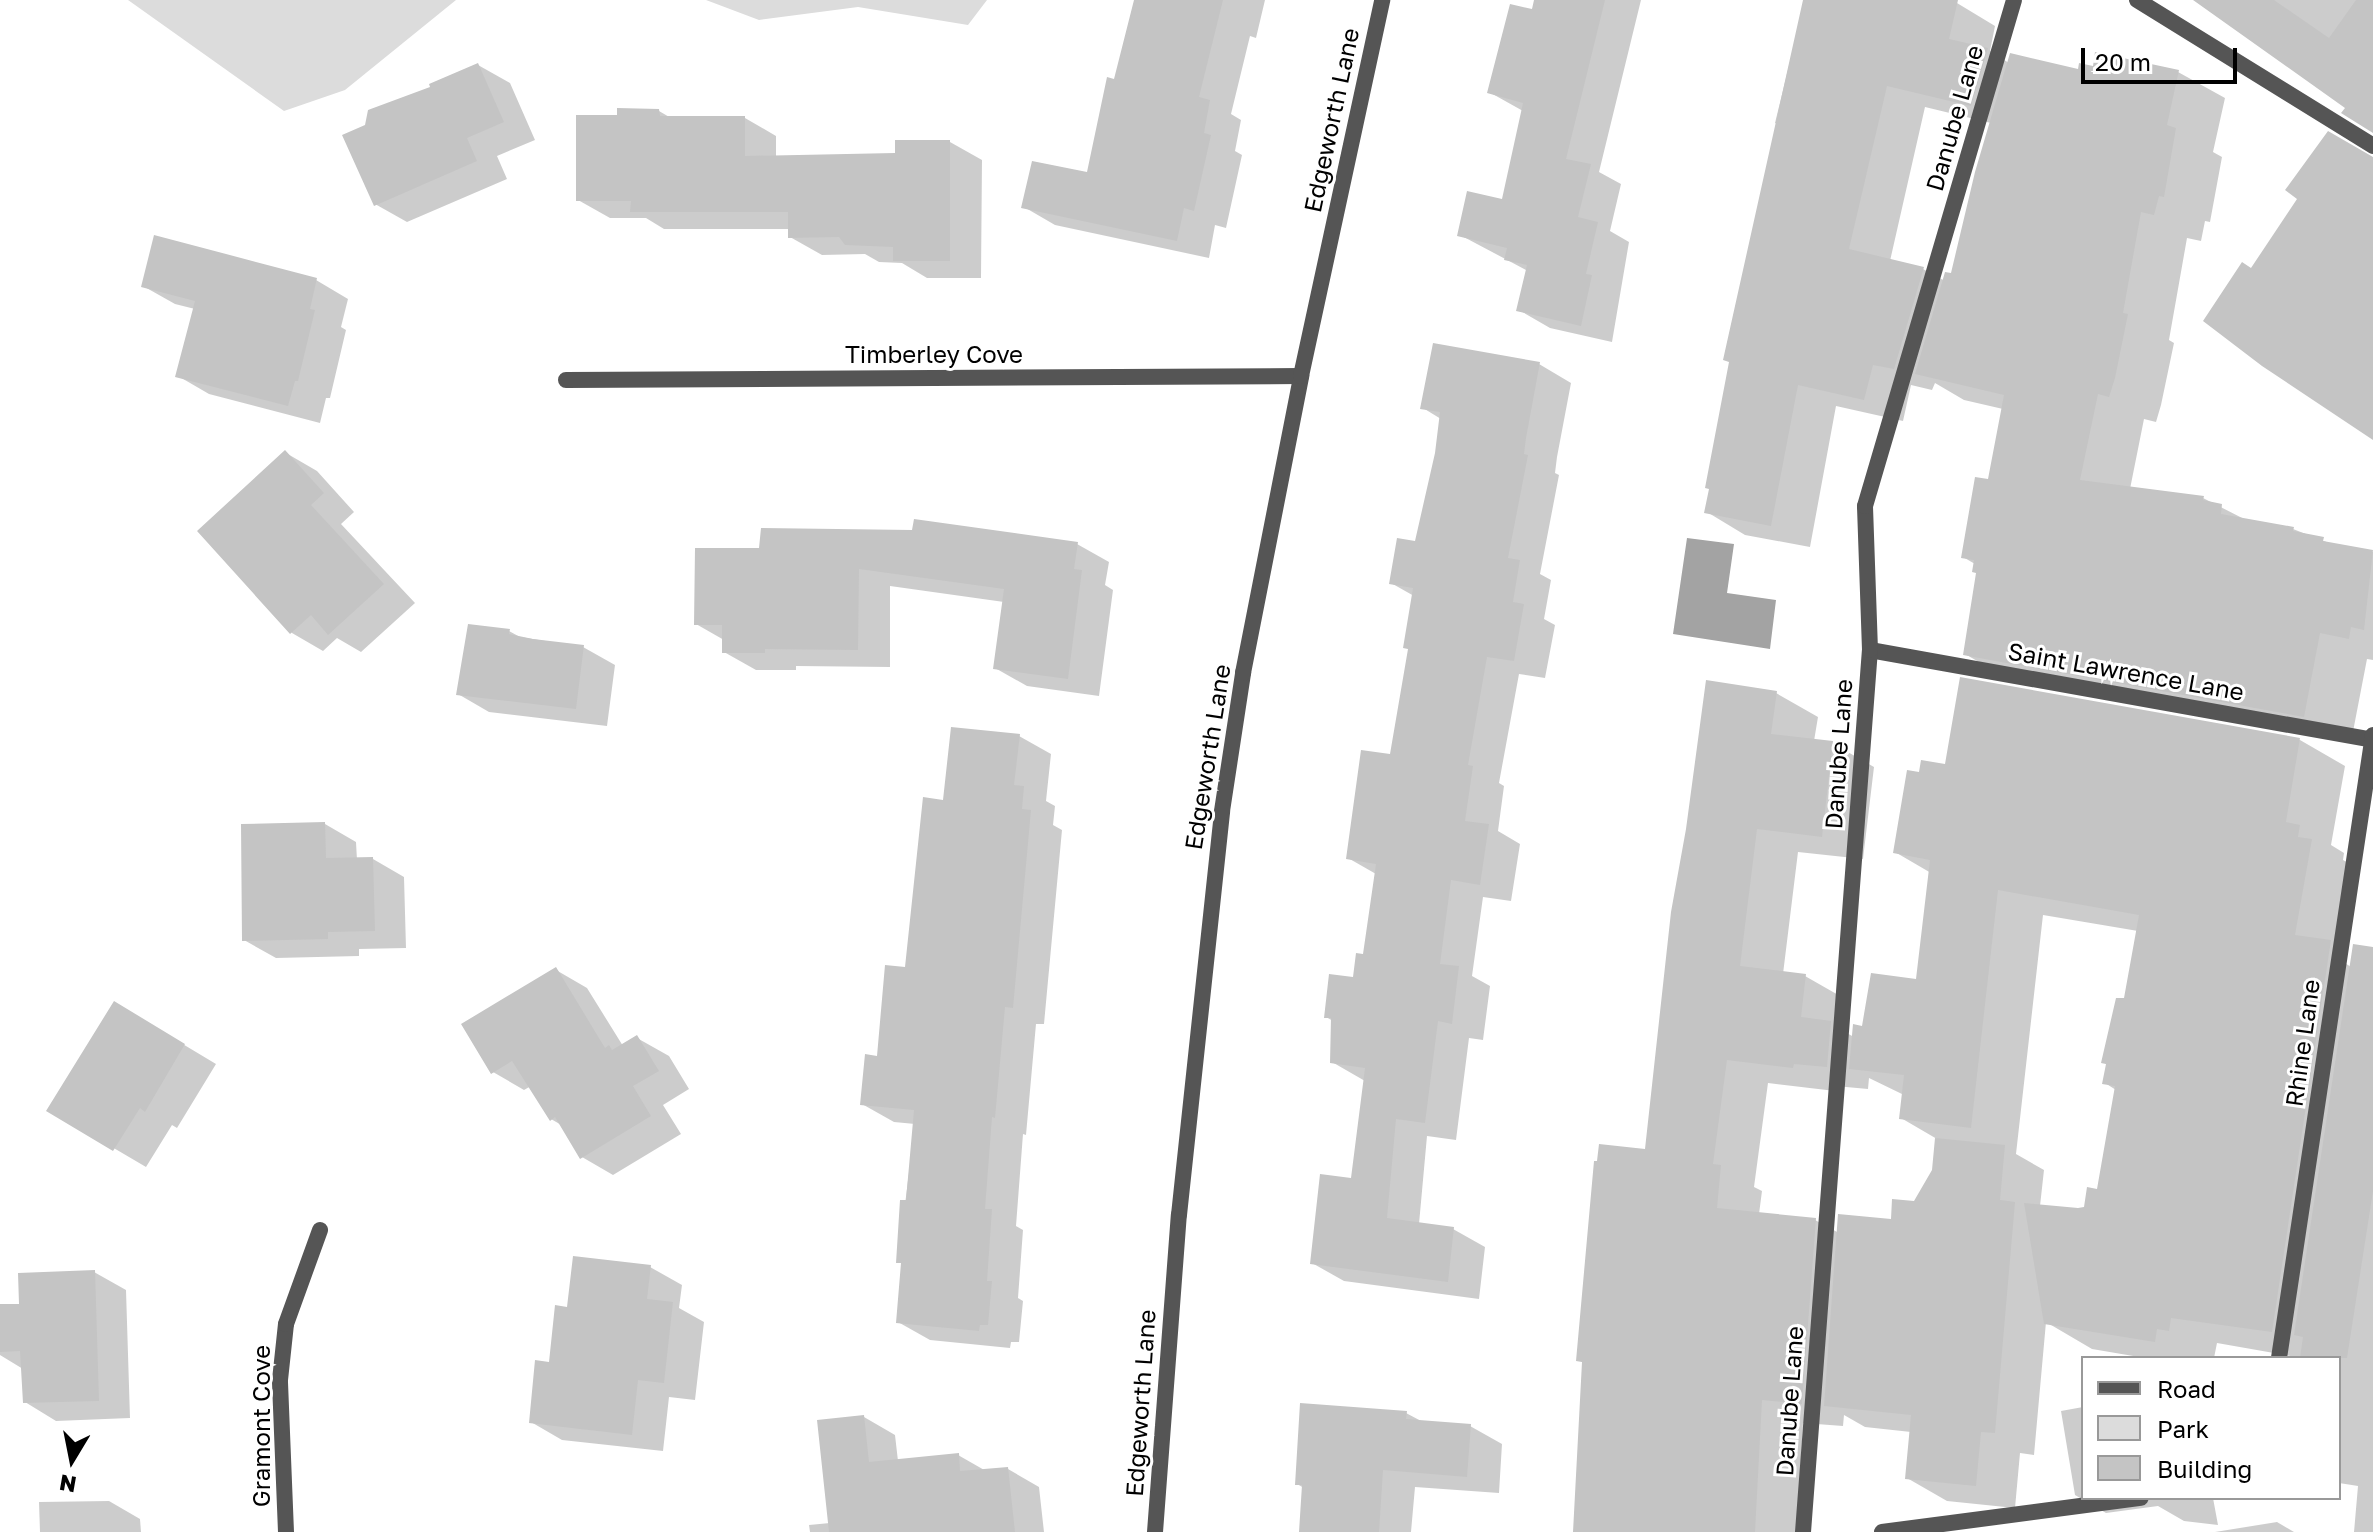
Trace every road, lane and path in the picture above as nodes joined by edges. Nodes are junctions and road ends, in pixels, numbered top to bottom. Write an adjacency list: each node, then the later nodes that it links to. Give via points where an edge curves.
1 (1382, 0): 5 (street, Edgeworth Lane)
2 (2014, 0): 7 (street, Danube Lane, via 1865,506)
3 (2137, 0): 4 (street)
4 (2373, 146)
5 (1301, 376): 6 (street, Timberley Cove); 13 (street, Edgeworth Lane, via 1222,811 1179,1215)
6 (566, 380)
7 (1870, 650): 8 (street, Saint Lawrence Lane); 14 (street, Danube Lane)
8 (2373, 738): 10 (street, Rhine Lane)
9 (320, 1230): 12 (street, Gramont Cove, via 286,1324 280,1405)
10 (2279, 1356)
11 (2126, 1500): 15 (street)
12 (286, 1532)
13 (1155, 1532)
14 (1803, 1532)
15 (1882, 1532)

